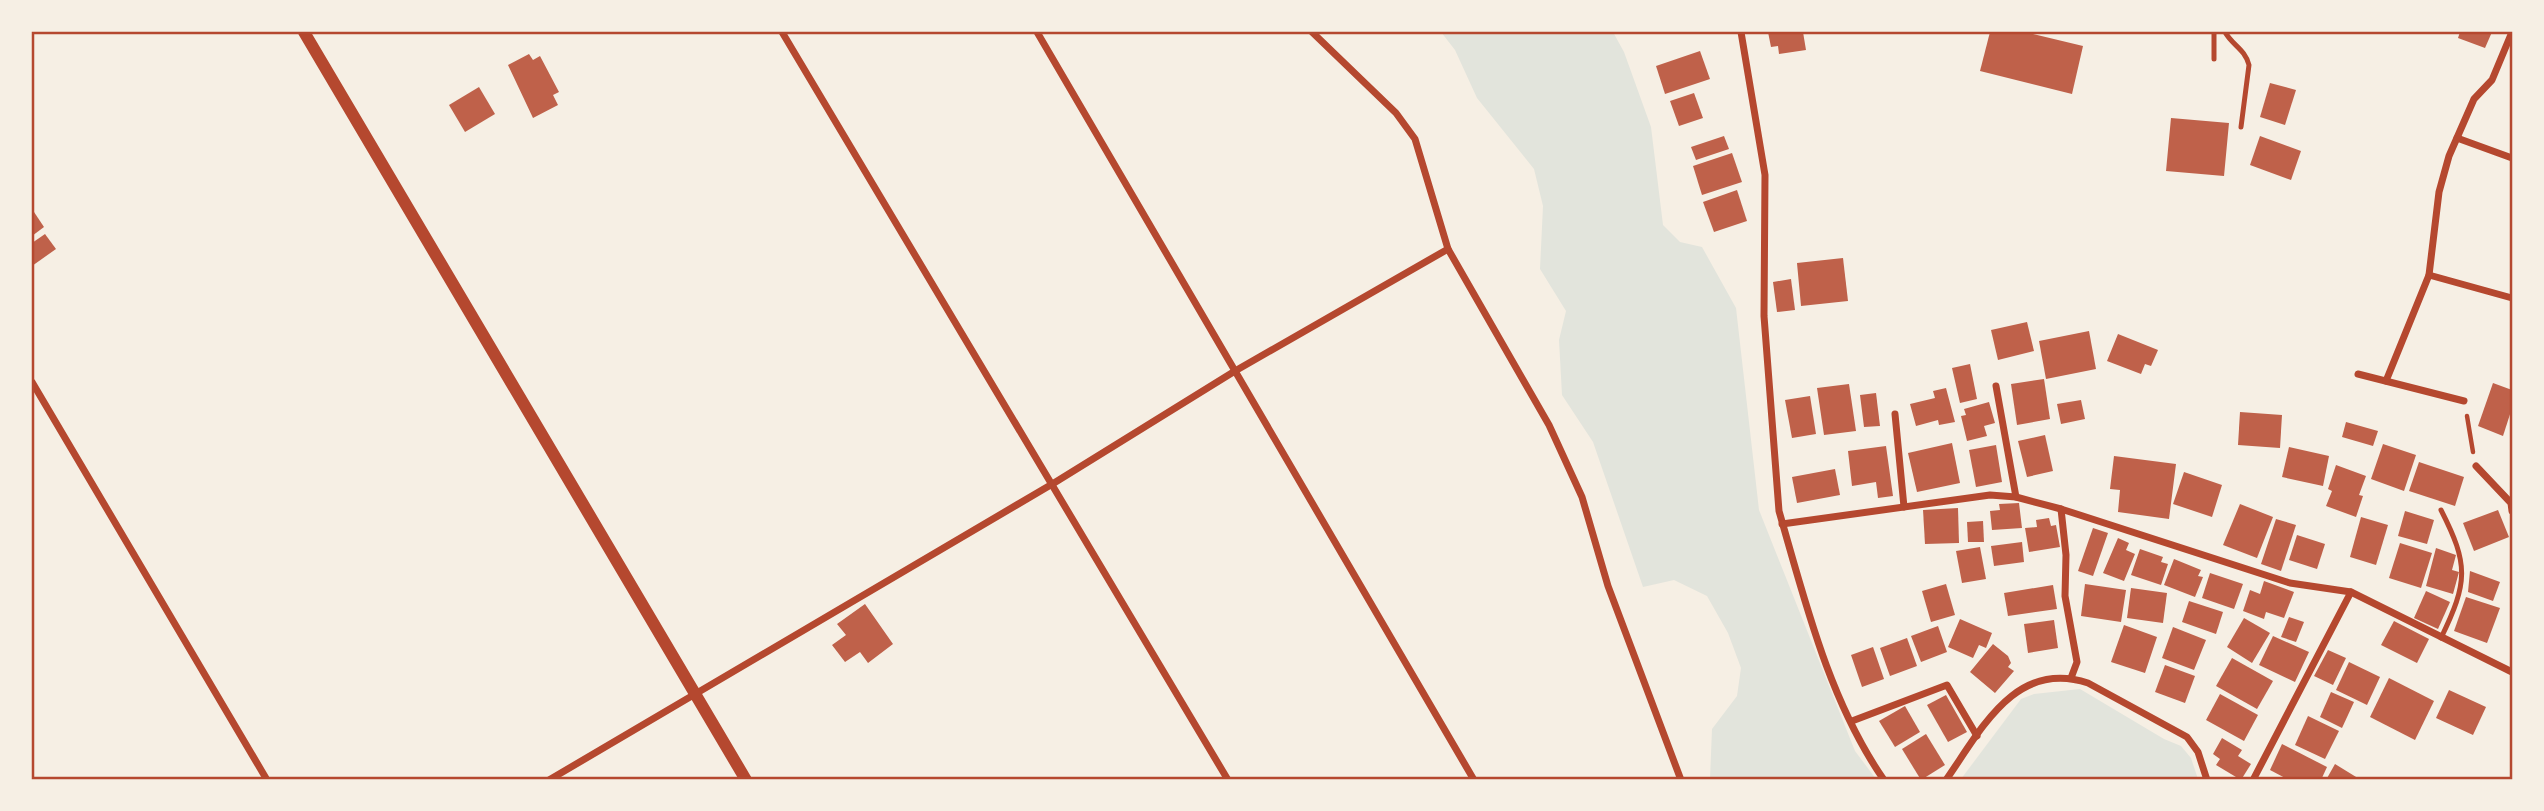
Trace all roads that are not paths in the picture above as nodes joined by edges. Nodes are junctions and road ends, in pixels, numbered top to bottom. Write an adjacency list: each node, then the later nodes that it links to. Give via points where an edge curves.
1 (304, 32): 35 (street)
2 (782, 32): 24 (street)
3 (1037, 32): 16 (street)
4 (1312, 32): 13 (street, via 1396,113 1415,139)
5 (1741, 32): 30 (street, via 1765,175 1764,316)
6 (2214, 32): 9 (lane)
7 (2225, 32): 10 (lane, via 2247,56 2249,65)
8 (2512, 32): 11 (street, via 2492,79 2474,99)
9 (2214, 59)
10 (2241, 127)
11 (2457, 138): 12 (street); 14 (street, via 2439,192)
12 (2512, 158)
13 (1447, 250): 16 (street); 43 (street, via 1532,393 1581,497 1608,586)
14 (2429, 275): 15 (street); 18 (street)
15 (2512, 298)
16 (1235, 371): 24 (street); 42 (street)
17 (2358, 374): 18 (street)
18 (2386, 381): 21 (street)
19 (32, 382): 38 (street)
20 (1996, 386): 25 (street)
21 (2464, 401)
22 (1895, 414): 26 (street)
23 (2476, 466): 29 (street, via 2511,503)
24 (1054, 483): 35 (street); 41 (street)
25 (2017, 497): 26 (street, via 1990,495); 27 (street)
26 (1904, 507): 30 (street)
27 (2061, 509): 31 (street, via 2246,571); 34 (street, via 2065,596 2077,662)
28 (2441, 510): 32 (lane, via 2456,539 2464,572 2455,609)
29 (2512, 511)
30 (1782, 524): 36 (street, via 1829,671)
31 (2351, 592): 32 (street); 47 (street)
32 (2441, 638): 33 (street)
33 (2512, 672)
34 (2071, 678): 37 (street, via 2032,682 2015,691); 46 (street, via 2186,737 2198,752)
35 (695, 694): 39 (street); 40 (street)
36 (1852, 721): 37 (street, via 1947,685); 44 (street)
37 (1977, 736): 45 (street)
38 (267, 779)
39 (548, 779)
40 (746, 779)
41 (1227, 779)
42 (1474, 779)
43 (1681, 779)
44 (1884, 779)
45 (1946, 779)
46 (2207, 779)
47 (2253, 779)

